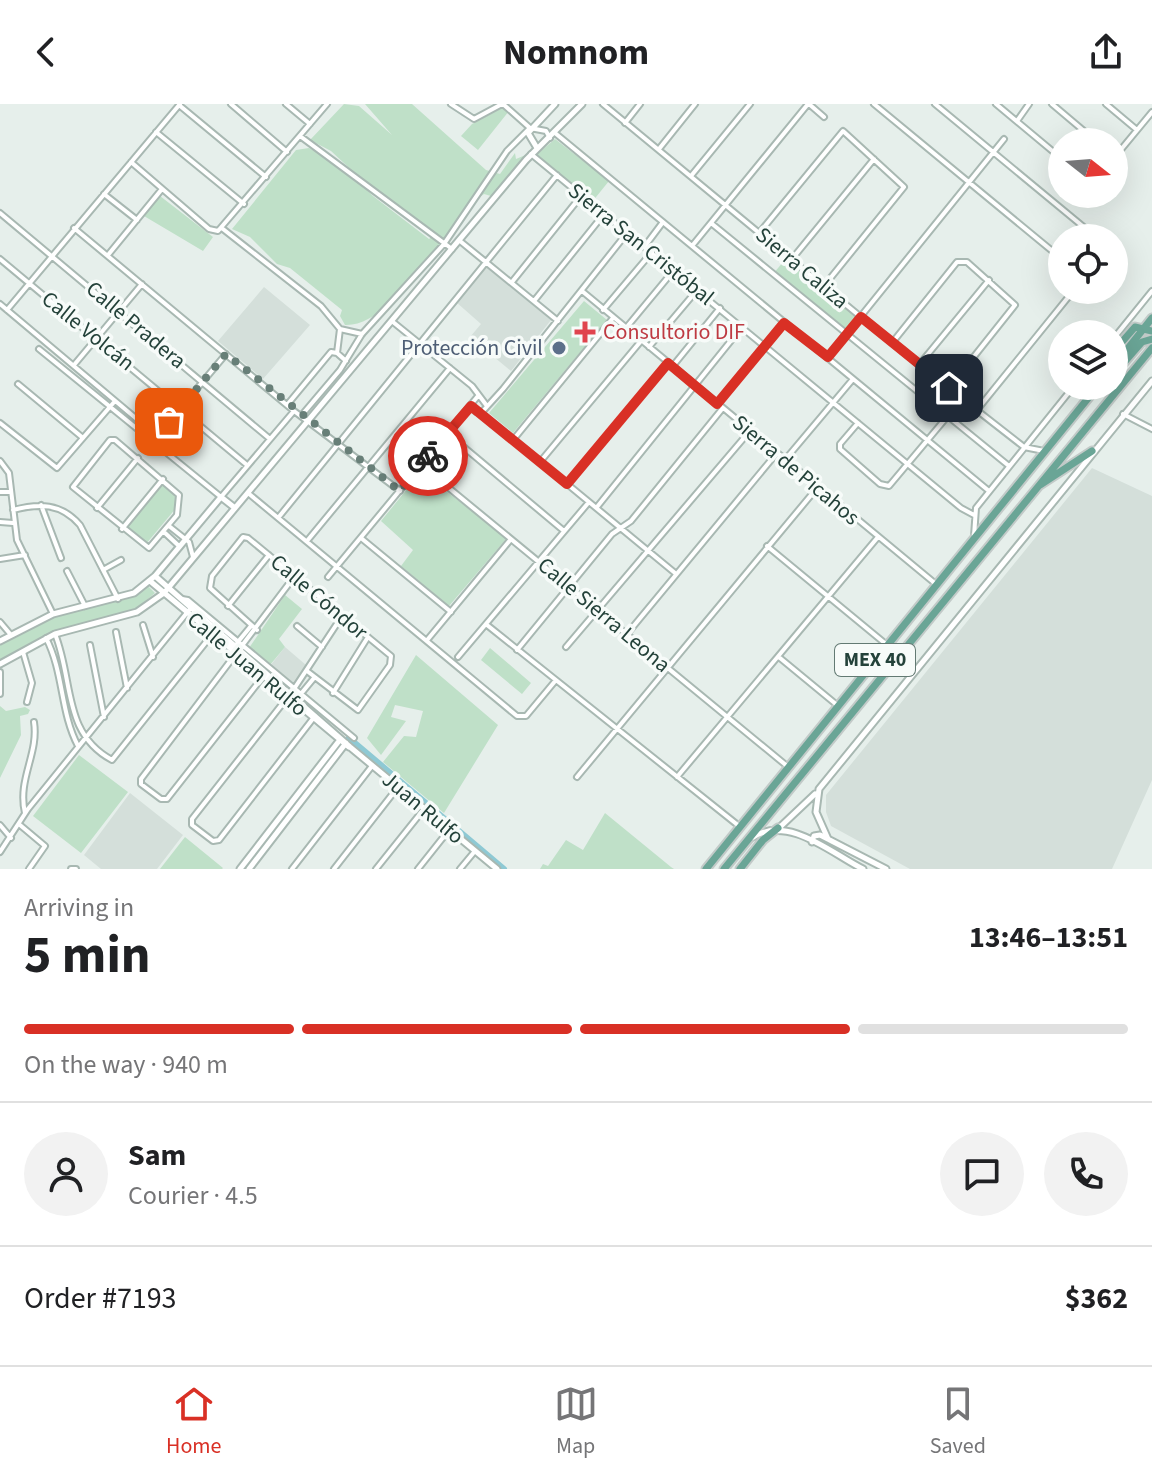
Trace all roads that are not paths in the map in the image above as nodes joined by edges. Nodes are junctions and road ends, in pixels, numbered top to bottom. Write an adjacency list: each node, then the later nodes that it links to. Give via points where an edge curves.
1 (180, 104): 28 (street); 44 (street)
2 (231, 104): 37 (street)
3 (286, 104): 24 (street)
4 (327, 104): 24 (street)
5 (451, 104): 6 (street, via 474,119)
6 (503, 104): 25 (street)
7 (555, 104): 25 (street)
8 (582, 104): 29 (street)
9 (603, 104): 23 (street, Sierra Caliza)
10 (640, 104): 23 (street)
11 (695, 104): 36 (street)
12 (750, 104): 43 (street)
13 (809, 104): 21 (street); 50 (street)
14 (874, 104): 45 (street)
15 (935, 104): 38 (street)
16 (996, 104): 22 (street)
17 (1029, 104): 22 (street)
18 (1052, 104): 26 (street)
19 (1106, 104): 27 (street)
20 (1152, 112): 27 (street)
21 (824, 117)
22 (1017, 121): 34 (street)
23 (625, 123): 36 (street, Sierra Caliza)
24 (310, 124): 30 (street)
25 (530, 128): 31 (street, via 542,129); 35 (street, via 528,137); 62 (street, via 507,151)
26 (1080, 128)
27 (1137, 130): 33 (street)
28 (156, 132): 41 (street); 49 (street)
29 (555, 133): 31 (street); 54 (street)
30 (300, 136): 37 (street); 62 (street)
31 (550, 138): 35 (street)
32 (1004, 139): 38 (street)
33 (1128, 141)
34 (1048, 147)
35 (537, 148): 39 (street)
36 (658, 150): 43 (street, Sierra Caliza)
37 (287, 152): 44 (street)
38 (994, 152): 45 (street); 56 (street)
39 (531, 154): 42 (street, Sierra San Cristóbal); 61 (street)
40 (874, 159): 60 (street, via 843,131); 71 (street); 78 (street, via 904,187)
41 (131, 162): 46 (street); 47 (street)
42 (557, 175): 48 (street, Sierra San Cristóbal); 72 (street)
43 (691, 176): 50 (street, Sierra Caliza)
44 (266, 177): 49 (street)
45 (969, 182): 65 (street); 89 (street)
46 (162, 189): 53 (street); 58 (street, via 213,231)
47 (103, 194): 53 (street); 57 (street)
48 (581, 196): 52 (street, Sierra San Cristóbal); 75 (street)
49 (244, 204): 58 (street)
50 (725, 205): 55 (street); 60 (street, Sierra Caliza)
51 (0, 213): 68 (street, Calle Pradera)
52 (604, 214): 59 (street, Sierra San Cristóbal); 82 (street)
53 (137, 220): 69 (street)
54 (663, 222): 63 (street); 64 (street)
55 (711, 223): 64 (street); 104 (street)
56 (1080, 224)
57 (74, 228): 68 (street); 69 (street)
58 (222, 229): 99 (street, via 312,298)
59 (627, 232): 63 (street, Sierra San Cristóbal); 80 (street)
60 (760, 232): 71 (street, Sierra Caliza)
61 (460, 241): 66 (street); 72 (street)
62 (444, 244): 66 (street); 92 (street)
63 (645, 246): 67 (street, Sierra San Cristóbal)
64 (692, 246): 96 (street)
65 (1048, 247)
66 (452, 250): 95 (street)
67 (652, 252): 73 (street, Sierra San Cristóbal); 87 (street)
68 (52, 255): 76 (street); 88 (street, Calle Pradera)
69 (108, 256): 77 (street)
70 (0, 259): 76 (street, Calle Volcán)
71 (792, 259): 78 (street, Sierra Caliza)
72 (487, 262): 75 (street); 109 (street)
73 (674, 270): 79 (street, Sierra San Cristóbal); 98 (street)
74 (989, 280): 108 (street, via 967,262 957,262); 123 (street); 130 (street, via 1015,305)
75 (512, 282): 82 (street)
76 (29, 283): 86 (street); 105 (street, Calle Volcán)
77 (142, 284): 88 (street); 117 (street)
78 (824, 286): 89 (street, Sierra Caliza)
79 (698, 289): 85 (street, Sierra San Cristóbal); 113 (street)
80 (582, 291): 87 (street, Sierra de Picahos); 93 (street)
81 (1152, 291): 94 (street)
82 (534, 301): 93 (street)
83 (0, 304): 86 (street)
84 (1063, 304): 144 (street)
85 (720, 308): 97 (street, Sierra San Cristóbal); 122 (street)
86 (7, 310): 121 (street)
87 (603, 310): 90 (street, Sierra de Picahos)
88 (119, 311): 105 (street); 126 (street, Calle Pradera)
89 (861, 317): 104 (street); 108 (street, Sierra Caliza)
90 (613, 318): 98 (street, Sierra de Picahos); 159 (street)
91 (1152, 318): 101 (main road)
92 (375, 320): 100 (street); 102 (street)
93 (558, 321): 140 (street)
94 (1128, 321)
95 (393, 322): 100 (street); 109 (street)
96 (784, 323): 110 (street); 118 (street)
97 (742, 327): 110 (street, Sierra San Cristóbal); 129 (street)
98 (626, 328): 107 (street, Sierra de Picahos)
99 (340, 329): 102 (street); 116 (street)
100 (387, 330): 150 (street)
101 (1148, 330): 103 (main road, via 1133,328); 115 (main road)
102 (362, 334): 120 (street)
103 (1128, 334)
104 (847, 335): 118 (street); 149 (street)
105 (97, 338): 121 (street); 142 (street, Calle Volcán)
106 (1152, 339): 111 (main road)
107 (641, 341): 113 (street, Sierra de Picahos); 170 (street)
108 (892, 343): 123 (street, Sierra Caliza)
109 (420, 344): 124 (street); 161 (street)
110 (766, 346): 136 (street, Sierra San Cristóbal); 137 (street)
111 (1138, 346): 112 (main road); 119 (main road)
112 (1152, 346): 178 (main road, MEX 40)
113 (649, 347): 122 (street, Sierra de Picahos)
114 (39, 349): 141 (street)
115 (1128, 351)
116 (337, 353): 120 (street); 138 (street, via 328,355)
117 (226, 354): 126 (street); 138 (street)
118 (828, 357): 125 (street)
119 (1128, 358)
120 (346, 361): 148 (street)
121 (74, 365): 135 (street)
122 (670, 365): 129 (street, Sierra de Picahos); 177 (street)
123 (919, 365): 130 (street, Sierra Caliza)
124 (450, 368): 131 (street); 174 (street)
125 (853, 379): 136 (street); 160 (street)
126 (203, 381): 142 (street); 158 (street, Calle Pradera)
127 (1152, 381): 147 (street)
128 (18, 384): 157 (street)
129 (695, 385): 137 (street, Sierra de Picahos); 188 (street)
130 (949, 388): 132 (street, Sierra Caliza)
131 (478, 396): 139 (street); 140 (street)
132 (962, 399): 144 (street, Sierra Caliza); 149 (street)
133 (1063, 400): 162 (street)
134 (1087, 400): 164 (main road, MEX 40)
135 (115, 401): 141 (street); 156 (street)
136 (835, 402): 152 (street, Sierra San Cristóbal); 169 (street)
137 (717, 404): 143 (street, Sierra de Picahos)
138 (287, 405): 145 (street)
139 (471, 406): 146 (street); 155 (street)
140 (487, 406): 146 (street)
141 (110, 407): 157 (street); 163 (street)
142 (180, 407): 156 (street); 173 (street, Calle Volcán)
143 (722, 409): 154 (street, Sierra de Picahos); 197 (street)
144 (977, 410): 162 (street, Sierra Caliza)
145 (294, 411): 148 (street); 158 (street)
146 (480, 412): 159 (street)
147 (1123, 414): 153 (street); 165 (street)
148 (301, 417): 150 (street)
149 (947, 417): 160 (street); 175 (street)
150 (308, 421): 161 (street); 184 (street)
151 (0, 423): 157 (street, via 53,467 59,467)
152 (858, 423): 171 (street, Sierra San Cristóbal); 171 (street, via 839,448 886,487)
153 (1152, 429)
154 (749, 432): 166 (street, Sierra de Picahos); 209 (street)
155 (447, 433): 172 (street); 199 (street)
156 (157, 436): 163 (street)
157 (83, 438)
158 (270, 439): 173 (street)
159 (513, 440): 170 (street)
160 (928, 440): 171 (street); 181 (street)
161 (339, 443): 174 (street); 193 (street)
162 (1024, 447): 164 (street, Sierra Caliza); 175 (street)
163 (163, 449): 185 (street)
164 (1044, 451): 205 (main road, MEX 40)
165 (1092, 451): 178 (main road); 291 (street)
166 (776, 454): 169 (street, Sierra de Picahos); 220 (street)
167 (138, 458): 176 (street); 189 (street); 189 (street, via 110,440 74,483 74,490)
168 (0, 461): 183 (street, via 7,468)
169 (784, 461): 179 (street, Sierra de Picahos)
170 (540, 462): 177 (street)
171 (908, 464): 192 (street, Sierra San Cristóbal)
172 (421, 465): 180 (street); 204 (street, Calle Sierra Leona)
173 (248, 466): 185 (street)
174 (369, 466): 180 (street); 206 (street)
175 (1009, 466): 181 (street)
176 (163, 479): 196 (street, via 181,504); 198 (street)
177 (567, 484): 186 (street)
178 (1038, 486): 302 (main road, MEX 40)
179 (817, 488): 201 (street, Sierra de Picahos); 208 (street)
180 (400, 491): 202 (street)
181 (989, 491): 192 (street)
182 (0, 492): 183 (street)
183 (10, 492): 191 (street)
184 (248, 493): 190 (street); 193 (street)
185 (221, 497): 190 (street); 203 (street)
186 (589, 502): 188 (street); 199 (street)
187 (41, 505): 191 (street); 212 (street); 218 (street, via 77,520)
188 (597, 507): 197 (street)
189 (97, 508): 198 (street)
190 (235, 508): 214 (street)
191 (13, 510): 195 (street)
192 (974, 515): 205 (street)
193 (278, 518): 206 (street)
194 (0, 522): 195 (street)
195 (13, 523): 210 (street)
196 (169, 526): 200 (street); 203 (street)
197 (621, 527): 209 (street); 225 (street)
198 (122, 529): 200 (street, via 147,548)
199 (564, 531): 216 (street)
200 (164, 532): 207 (street)
201 (878, 537): 224 (street, Sierra de Picahos); 227 (street)
202 (361, 538): 217 (street); 234 (street)
203 (185, 539): 207 (street); 214 (street)
204 (511, 539): 216 (street, Calle Sierra Leona); 234 (street)
205 (974, 540): 224 (main road, MEX 40)
206 (307, 541): 217 (street)
207 (179, 546): 223 (street)
208 (767, 546): 227 (street); 264 (street)
209 (650, 550): 220 (street); 233 (street)
210 (25, 555): 213 (street); 235 (street)
211 (269, 555): 221 (street, Calle Cóndor); 231 (street); 231 (street, Calle Cóndor, via 248,538 241,539 210,580 213,592)
212 (61, 558)
213 (0, 559)
214 (194, 559): 226 (street)
215 (121, 560): 218 (street)
216 (540, 562): 225 (street, Calle Sierra Leona); 239 (street)
217 (337, 567): 222 (street); 250 (street)
218 (103, 570): 228 (street)
219 (67, 571): 230 (street)
220 (675, 573): 247 (street)
221 (294, 577): 236 (street, Calle Cóndor); 242 (street)
222 (328, 577)
223 (153, 578): 226 (street, Calle Juan Rulfo); 228 (street)
224 (937, 585): 253 (main road, MEX 40)
225 (568, 586): 233 (street, Calle Sierra Leona); 257 (street)
226 (166, 591): 229 (street, Calle Juan Rulfo); 245 (street, via 137,612)
227 (829, 597): 253 (street); 262 (street)
228 (118, 599): 230 (street)
229 (178, 602): 232 (street, Calle Juan Rulfo); 254 (street, Calle Juan Rulfo, via 188,600)
230 (85, 606): 235 (street)
231 (228, 606): 240 (street, Calle Cóndor)
232 (188, 611): 244 (street, Calle Juan Rulfo); 260 (street)
233 (598, 611): 247 (street, Calle Sierra Leona); 256 (street)
234 (451, 612): 250 (street)
235 (53, 614): 246 (street)
236 (342, 616): 248 (street, Calle Cóndor); 255 (street)
237 (0, 622): 246 (street)
238 (143, 625): 260 (street)
239 (487, 625): 257 (street); 261 (street)
240 (251, 626): 242 (street, Calle Cóndor); 254 (street)
241 (297, 626): 255 (street)
242 (257, 630): 258 (street)
243 (116, 632): 270 (street)
244 (213, 632): 254 (street, Calle Juan Rulfo); 283 (street, via 116,758 109,759)
245 (55, 634): 249 (street); 283 (street, via 76,723)
246 (11, 635): 251 (street)
247 (627, 635): 264 (street, Calle Sierra Leona)
248 (368, 637): 272 (street); 272 (street, Calle Cóndor, via 388,653 390,665 360,710)
249 (46, 638): 259 (street); 285 (street, via 58,662 67,720)
250 (428, 640): 269 (street, via 521,717)
251 (0, 641)
252 (90, 645): 277 (street)
253 (887, 645): 276 (main road, MEX 40)
254 (234, 646): 258 (street, Calle Juan Rulfo); 258 (street, Calle Juan Rulfo)
255 (322, 647): 265 (street)
256 (566, 647)
257 (517, 650): 269 (street)
258 (240, 651): 267 (street, Calle Juan Rulfo); 267 (street, via 141,784 167,799); 271 (street, Calle Juan Rulfo)
259 (23, 652): 263 (street); 275 (street, via 32,683)
260 (153, 657): 270 (street)
261 (458, 657)
262 (780, 658): 276 (street); 279 (street)
263 (0, 664)
264 (668, 668): 279 (street, Calle Sierra Leona); 281 (street)
265 (306, 671): 268 (street, Calle Cóndor); 271 (street)
266 (0, 672): 273 (street)
267 (264, 675): 271 (street, Calle Juan Rulfo)
268 (314, 678): 272 (street, Calle Cóndor); 274 (street)
269 (556, 680): 281 (street)
270 (127, 688): 277 (street)
271 (291, 693): 274 (street, Calle Juan Rulfo); 274 (street, Calle Juan Rulfo); 278 (street, via 192,825 219,840)
272 (333, 693)
273 (0, 694)
274 (297, 699): 278 (street, Calle Juan Rulfo); 282 (street, Calle Juan Rulfo)
275 (27, 702)
276 (837, 705): 287 (main road, MEX 40)
277 (104, 717): 283 (street)
278 (314, 717): 284 (street, Calle Juan Rulfo)
279 (729, 717): 287 (street, Calle Sierra Leona); 289 (street)
280 (34, 722): 293 (street, via 36,741 22,785)
281 (618, 727): 288 (street); 289 (street)
282 (354, 738)
283 (85, 740): 285 (street)
284 (344, 743): 286 (street, Juan Rulfo); 306 (street); 307 (street)
285 (78, 746): 293 (street)
286 (372, 766): 290 (street, Juan Rulfo); 308 (street)
287 (787, 766): 296 (main road, MEX 40)
288 (577, 777)
289 (677, 777): 296 (street)
290 (398, 787): 292 (street, Juan Rulfo); 309 (street)
291 (819, 789): 297 (street); 300 (street, via 816,812)
292 (424, 809): 298 (street, Juan Rulfo); 310 (street)
293 (26, 813): 295 (street)
294 (0, 825): 299 (street)
295 (20, 825): 299 (street); 305 (street, via 45,846)
296 (739, 826): 314 (main road, MEX 40)
297 (778, 828): 301 (street); 302 (street); 316 (main road)
298 (449, 829): 303 (street, Juan Rulfo); 311 (street)
299 (11, 838): 304 (street)
300 (828, 839): 301 (street, via 817,835); 318 (street)
301 (812, 842): 317 (street)
302 (742, 844): 315 (main road, MEX 40)
303 (475, 851): 312 (street); 313 (street, Juan Rulfo)
304 (0, 852)
305 (29, 869)
306 (240, 869)
307 (249, 869)
308 (292, 869)
309 (334, 869)
310 (376, 869)
311 (418, 869)
312 (460, 869)
313 (497, 869)
314 (706, 869)
315 (724, 869)
316 (740, 869)
317 (863, 869)
318 (886, 869)

